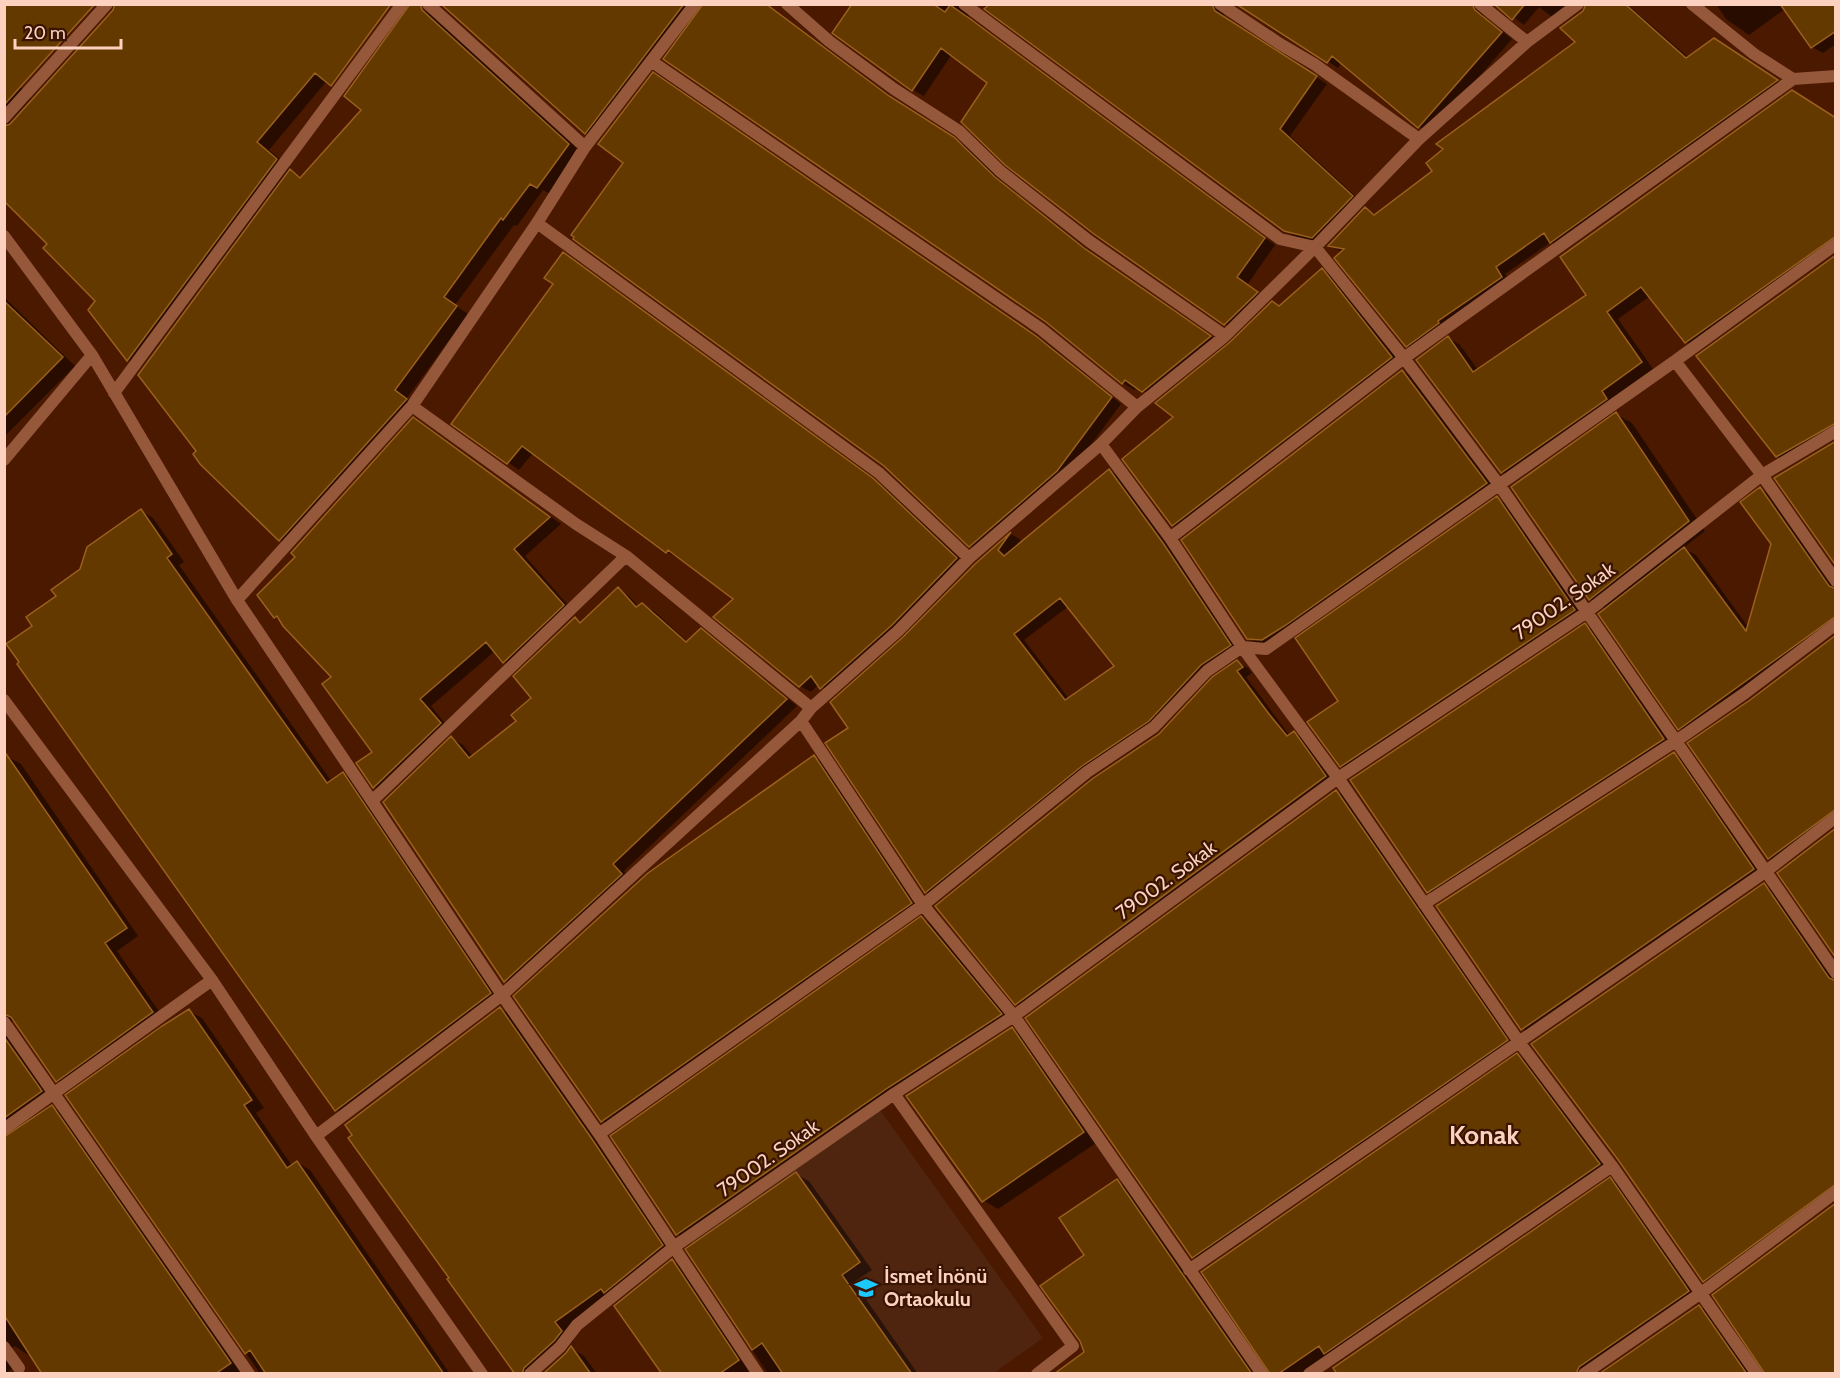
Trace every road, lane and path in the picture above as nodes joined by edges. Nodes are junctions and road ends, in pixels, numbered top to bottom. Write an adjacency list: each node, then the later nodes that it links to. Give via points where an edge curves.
1 (107, 4): 15 (street)
2 (402, 4): 26 (street)
3 (428, 4): 17 (street)
4 (695, 4): 12 (street)
5 (787, 4): 22 (street, via 894,89 959,131 1000,171 1089,241)
6 (1220, 4): 16 (street, via 1314,64)
7 (1480, 4): 11 (street)
8 (1578, 4): 11 (street)
9 (1692, 4): 14 (street, via 1754,54)
10 (964, 5): 21 (street, via 1280,239)
11 (1527, 42): 16 (street)
12 (651, 60): 17 (street); 28 (street, via 1041,329)
13 (1836, 76): 14 (street)
14 (1794, 80): 24 (street)
15 (4, 118)
16 (1419, 139): 21 (street)
17 (585, 147): 18 (street)
18 (537, 223): 27 (street); 36 (street, via 879,473)
19 (4, 236): 23 (street)
20 (1836, 243): 25 (street)
21 (1315, 247): 22 (street); 24 (street)
22 (1225, 336): 28 (street)
23 (92, 355): 26 (street); 31 (street)
24 (1404, 358): 33 (street); 34 (street)
25 (1675, 361): 32 (street); 33 (street)
26 (114, 393): 38 (street)
27 (412, 406): 35 (street); 38 (street)
28 (1137, 407): 30 (street)
29 (1836, 431): 32 (street, 79002. Sokak)
30 (1101, 444): 34 (street); 36 (street)
31 (4, 460)
32 (1762, 475): 37 (street); 39 (street, 79002. Sokak)
33 (1500, 486): 39 (street); 41 (street, via 1266,650)
34 (1170, 538): 41 (street)
35 (626, 556): 43 (street); 47 (street)
36 (969, 558): 43 (street, via 898,632)
37 (1836, 581)
38 (237, 600): 47 (street)
39 (1587, 612): 45 (street); 46 (street, 79002. Sokak)
40 (1836, 624): 45 (street)
41 (1242, 647): 46 (street); 51 (street, via 1207,671 1154,726 1087,772)
42 (4, 700): 53 (street)
43 (811, 708): 44 (street)
44 (801, 721): 51 (street); 54 (street)
45 (1676, 741): 49 (street); 50 (street)
46 (1338, 778): 50 (street); 55 (street, 79002. Sokak)
47 (372, 801): 54 (street)
48 (1836, 817): 49 (street)
49 (1765, 872): 52 (street); 57 (street)
50 (1424, 904): 57 (street)
51 (923, 905): 55 (street); 61 (street)
52 (1836, 973)
53 (212, 980): 58 (street); 62 (street)
54 (502, 995): 61 (street); 62 (street)
55 (1014, 1016): 59 (street, 79002. Sokak); 66 (street)
56 (4, 1022): 58 (street)
57 (1519, 1042): 63 (street); 66 (street)
58 (55, 1094): 60 (street); 70 (street)
59 (894, 1094): 65 (street, 79002. Sokak); 74 (street, via 1073,1346)
60 (4, 1129)
61 (599, 1134): 65 (street)
62 (316, 1136): 71 (street)
63 (1612, 1166): 67 (street); 76 (street)
64 (1836, 1192): 67 (street)
65 (674, 1247): 72 (street, 79002. Sokak, via 577,1325); 73 (street)
66 (1189, 1270): 75 (street)
67 (1701, 1293): 77 (street); 78 (street)
68 (4, 1347): 69 (street)
69 (18, 1372)
70 (249, 1374)
71 (482, 1374)
72 (530, 1374)
73 (758, 1374)
74 (1037, 1374)
75 (1262, 1374)
76 (1309, 1374)
77 (1584, 1374)
78 (1757, 1374)

